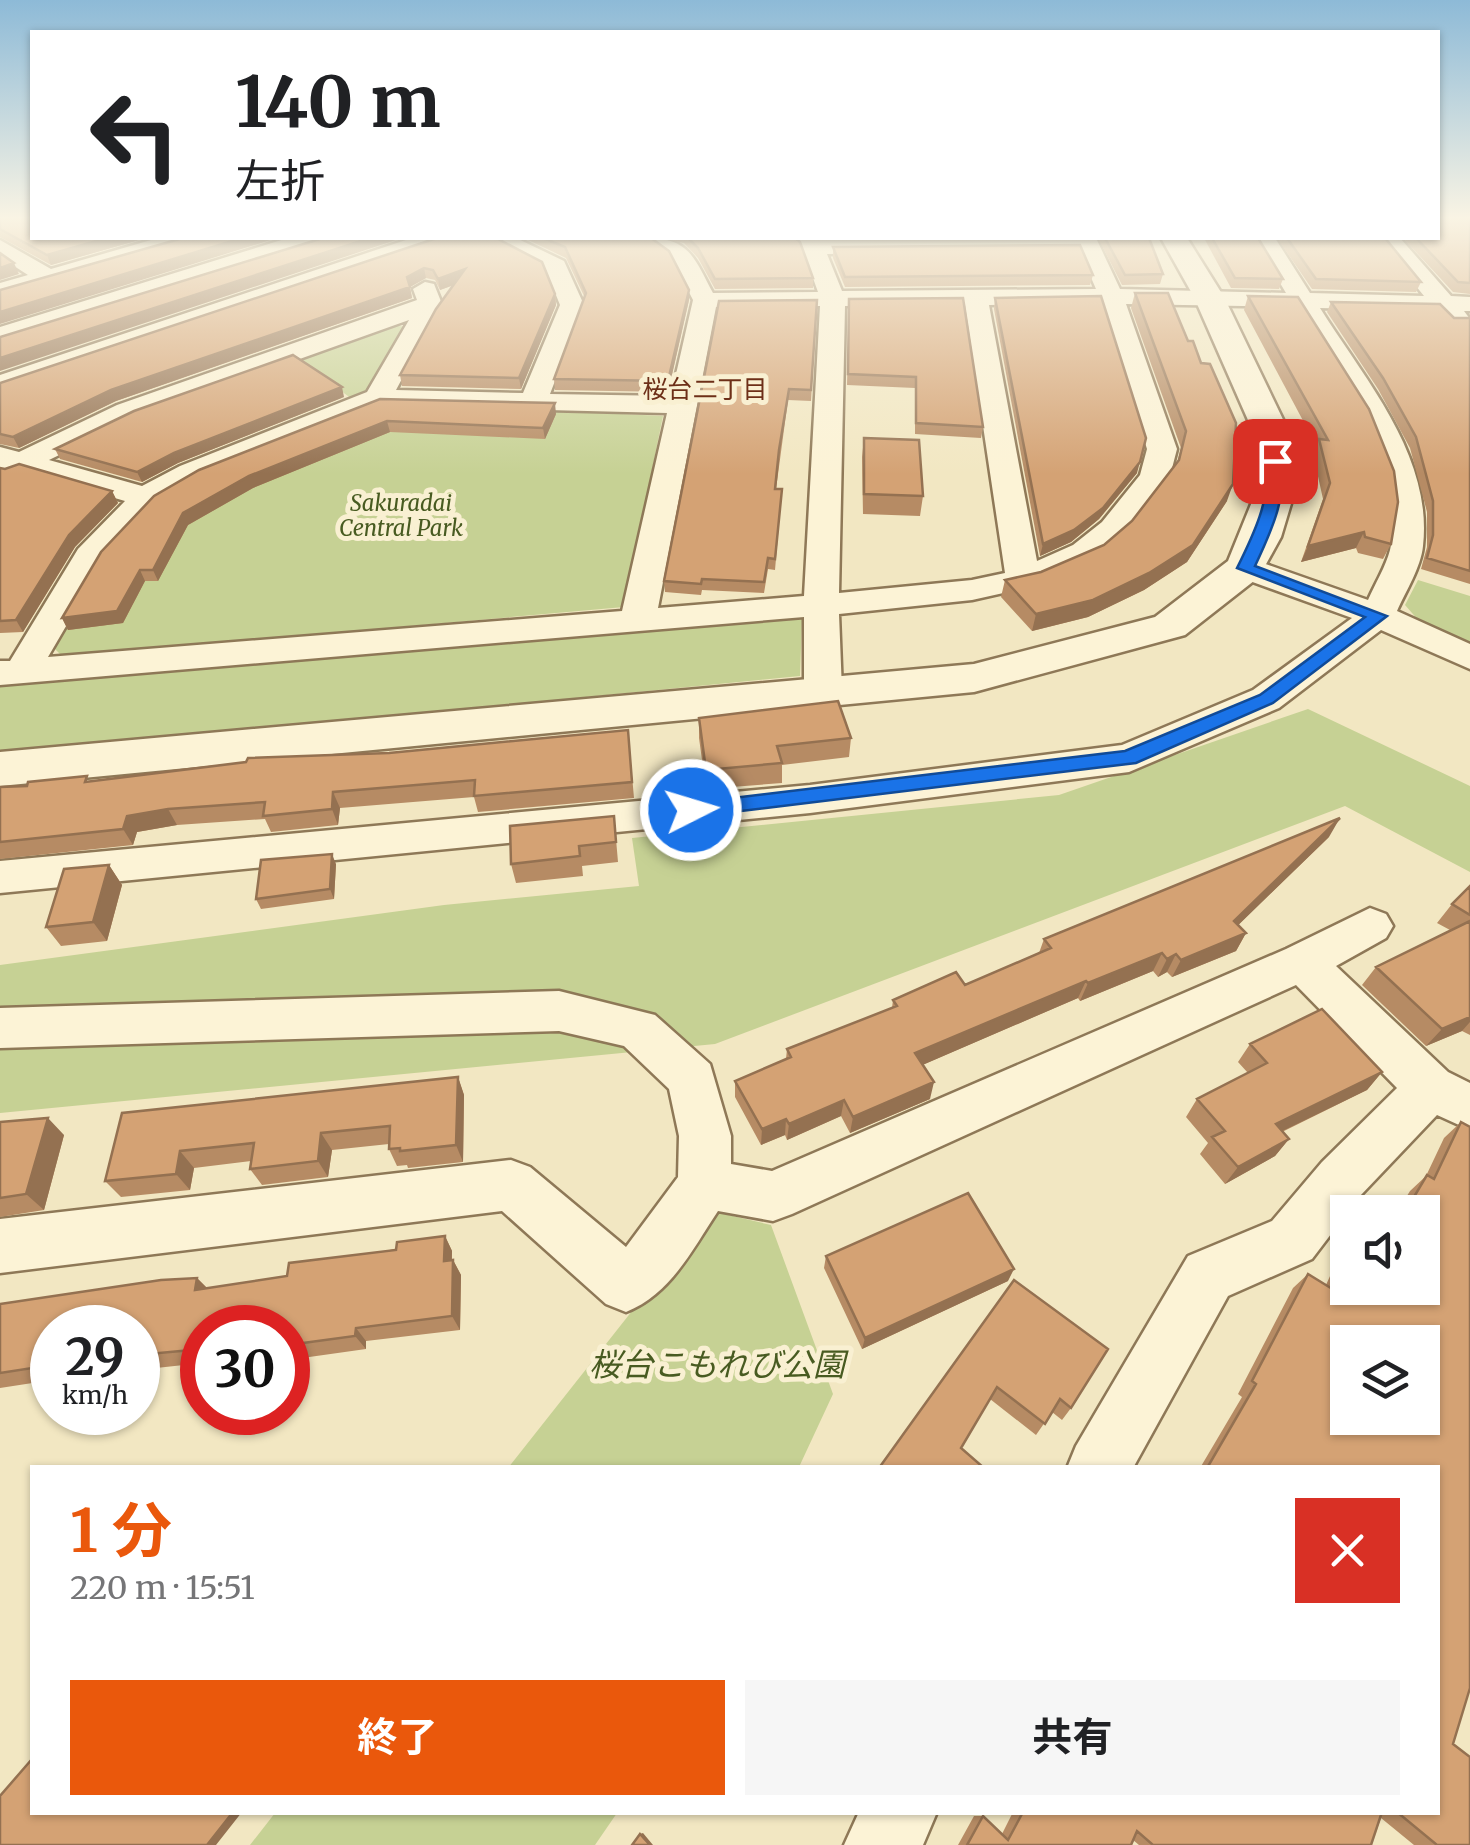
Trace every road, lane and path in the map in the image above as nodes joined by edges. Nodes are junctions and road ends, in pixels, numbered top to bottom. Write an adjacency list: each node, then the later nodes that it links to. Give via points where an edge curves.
1 (111, 302): 14 (street)
2 (242, 302): 15 (street)
3 (571, 302): 17 (street)
4 (705, 302): 18 (street)
5 (832, 302): 23 (street)
6 (977, 302): 22 (street)
7 (1113, 302): 22 (street, via 1162,448 1156,476 1085,552)
8 (1211, 302): 21 (street, via 1273,436 1277,486)
9 (1307, 302): 24 (street, via 1389,440 1407,492 1407,550)
10 (1400, 302): 12 (street)
11 (430, 304): 16 (street); 19 (street, via 127,411)
12 (1458, 304): 13 (street)
13 (1470, 336)
14 (0, 337)
15 (0, 384)
16 (378, 398): 17 (street); 20 (street, via 191,472)
17 (534, 399): 18 (street)
18 (682, 404): 25 (street)
19 (6, 464): 20 (street)
20 (146, 497): 27 (street, via 90,556)
21 (1245, 568): 24 (street); 28 (street, via 1170,626 974,678)
22 (1023, 579): 23 (street)
23 (821, 605): 25 (street); 28 (street)
24 (1378, 616): 26 (street); 30 (street, via 1266,699 1128,758 810,799)
25 (638, 619): 27 (street)
26 (1470, 658)
27 (11, 672)
28 (823, 691): 29 (street)
29 (0, 769)
30 (0, 878)
31 (1370, 926): 32 (street)
32 (1302, 962): 34 (street); 35 (street, via 774,1196)
33 (0, 1028): 35 (street, via 559,1012 600,1018 638,1030 692,1079 706,1136)
34 (1450, 1098): 37 (street, via 1341,1180 1292,1240 1208,1276)
35 (705, 1184): 36 (street, via 650,1264 626,1284 511,1184)
36 (0, 1246)
37 (1100, 1465)
38 (898, 1815): 39 (street)
39 (882, 1845)

